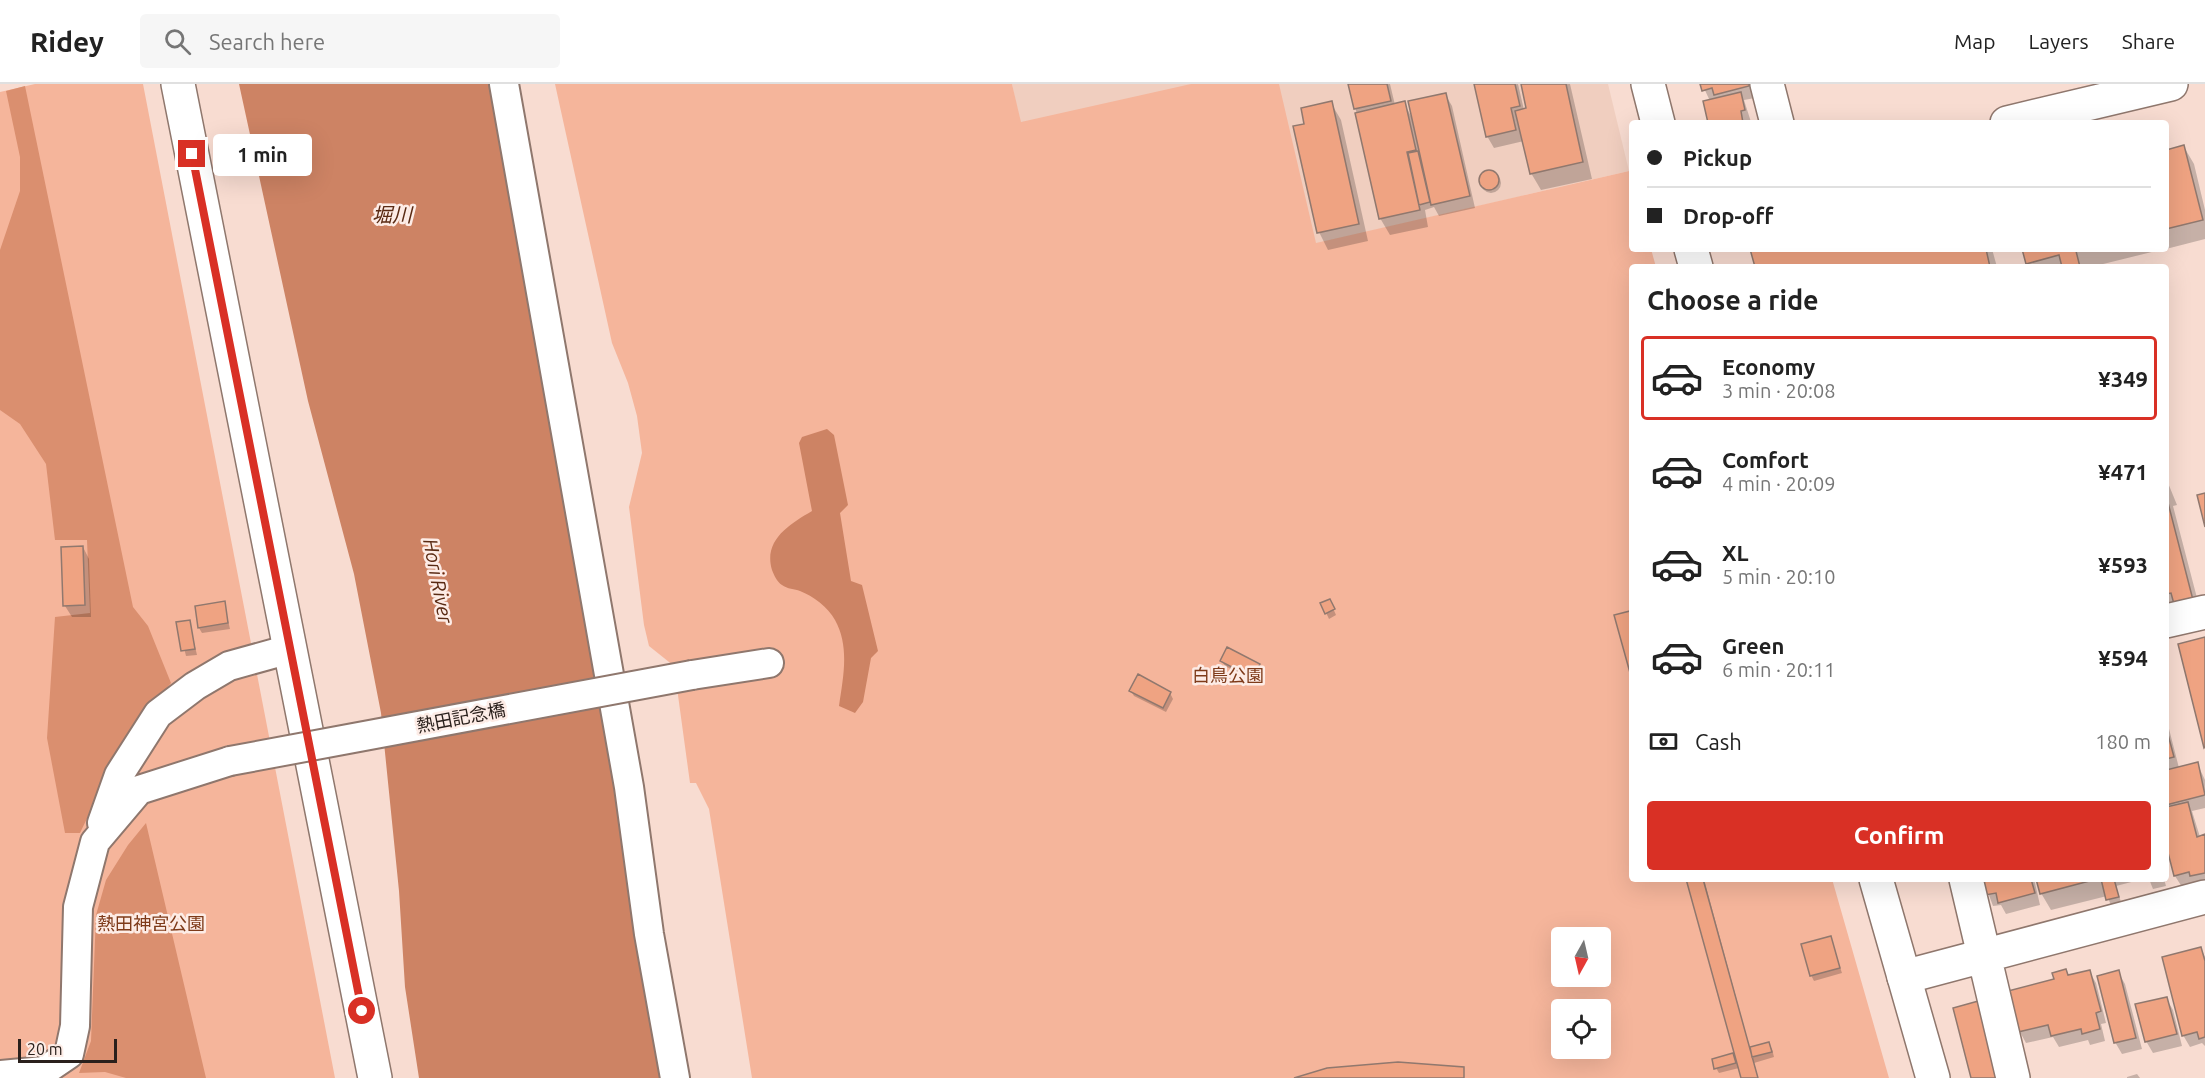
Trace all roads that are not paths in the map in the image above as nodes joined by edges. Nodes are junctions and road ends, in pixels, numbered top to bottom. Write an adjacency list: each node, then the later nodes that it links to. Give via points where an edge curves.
1 (178, 84): 11 (street)
2 (504, 84): 13 (street)
3 (1648, 84): 6 (street)
4 (1767, 84): 7 (street)
5 (2171, 84): 8 (street)
6 (1657, 120)
7 (1776, 120)
8 (2020, 120)
9 (2205, 612): 10 (street)
10 (2169, 620)
11 (290, 649): 14 (street, via 229,666 158,714 119,775); 21 (street)
12 (769, 663): 14 (street, 熱田記念橋, bridge, via 230,761 139,790)
13 (615, 708): 22 (street); 23 (street, via 630,716)
14 (95, 842): 20 (street, via 78,907 75,1026 69,1054 44,1071)
15 (1877, 882): 19 (street)
16 (1967, 882): 18 (street)
17 (2205, 897): 18 (street)
18 (1984, 955): 19 (street); 25 (street)
19 (1904, 977): 24 (street)
20 (0, 1075)
21 (375, 1078)
22 (675, 1078)
23 (688, 1078)
24 (1933, 1078)
25 (2013, 1078)

